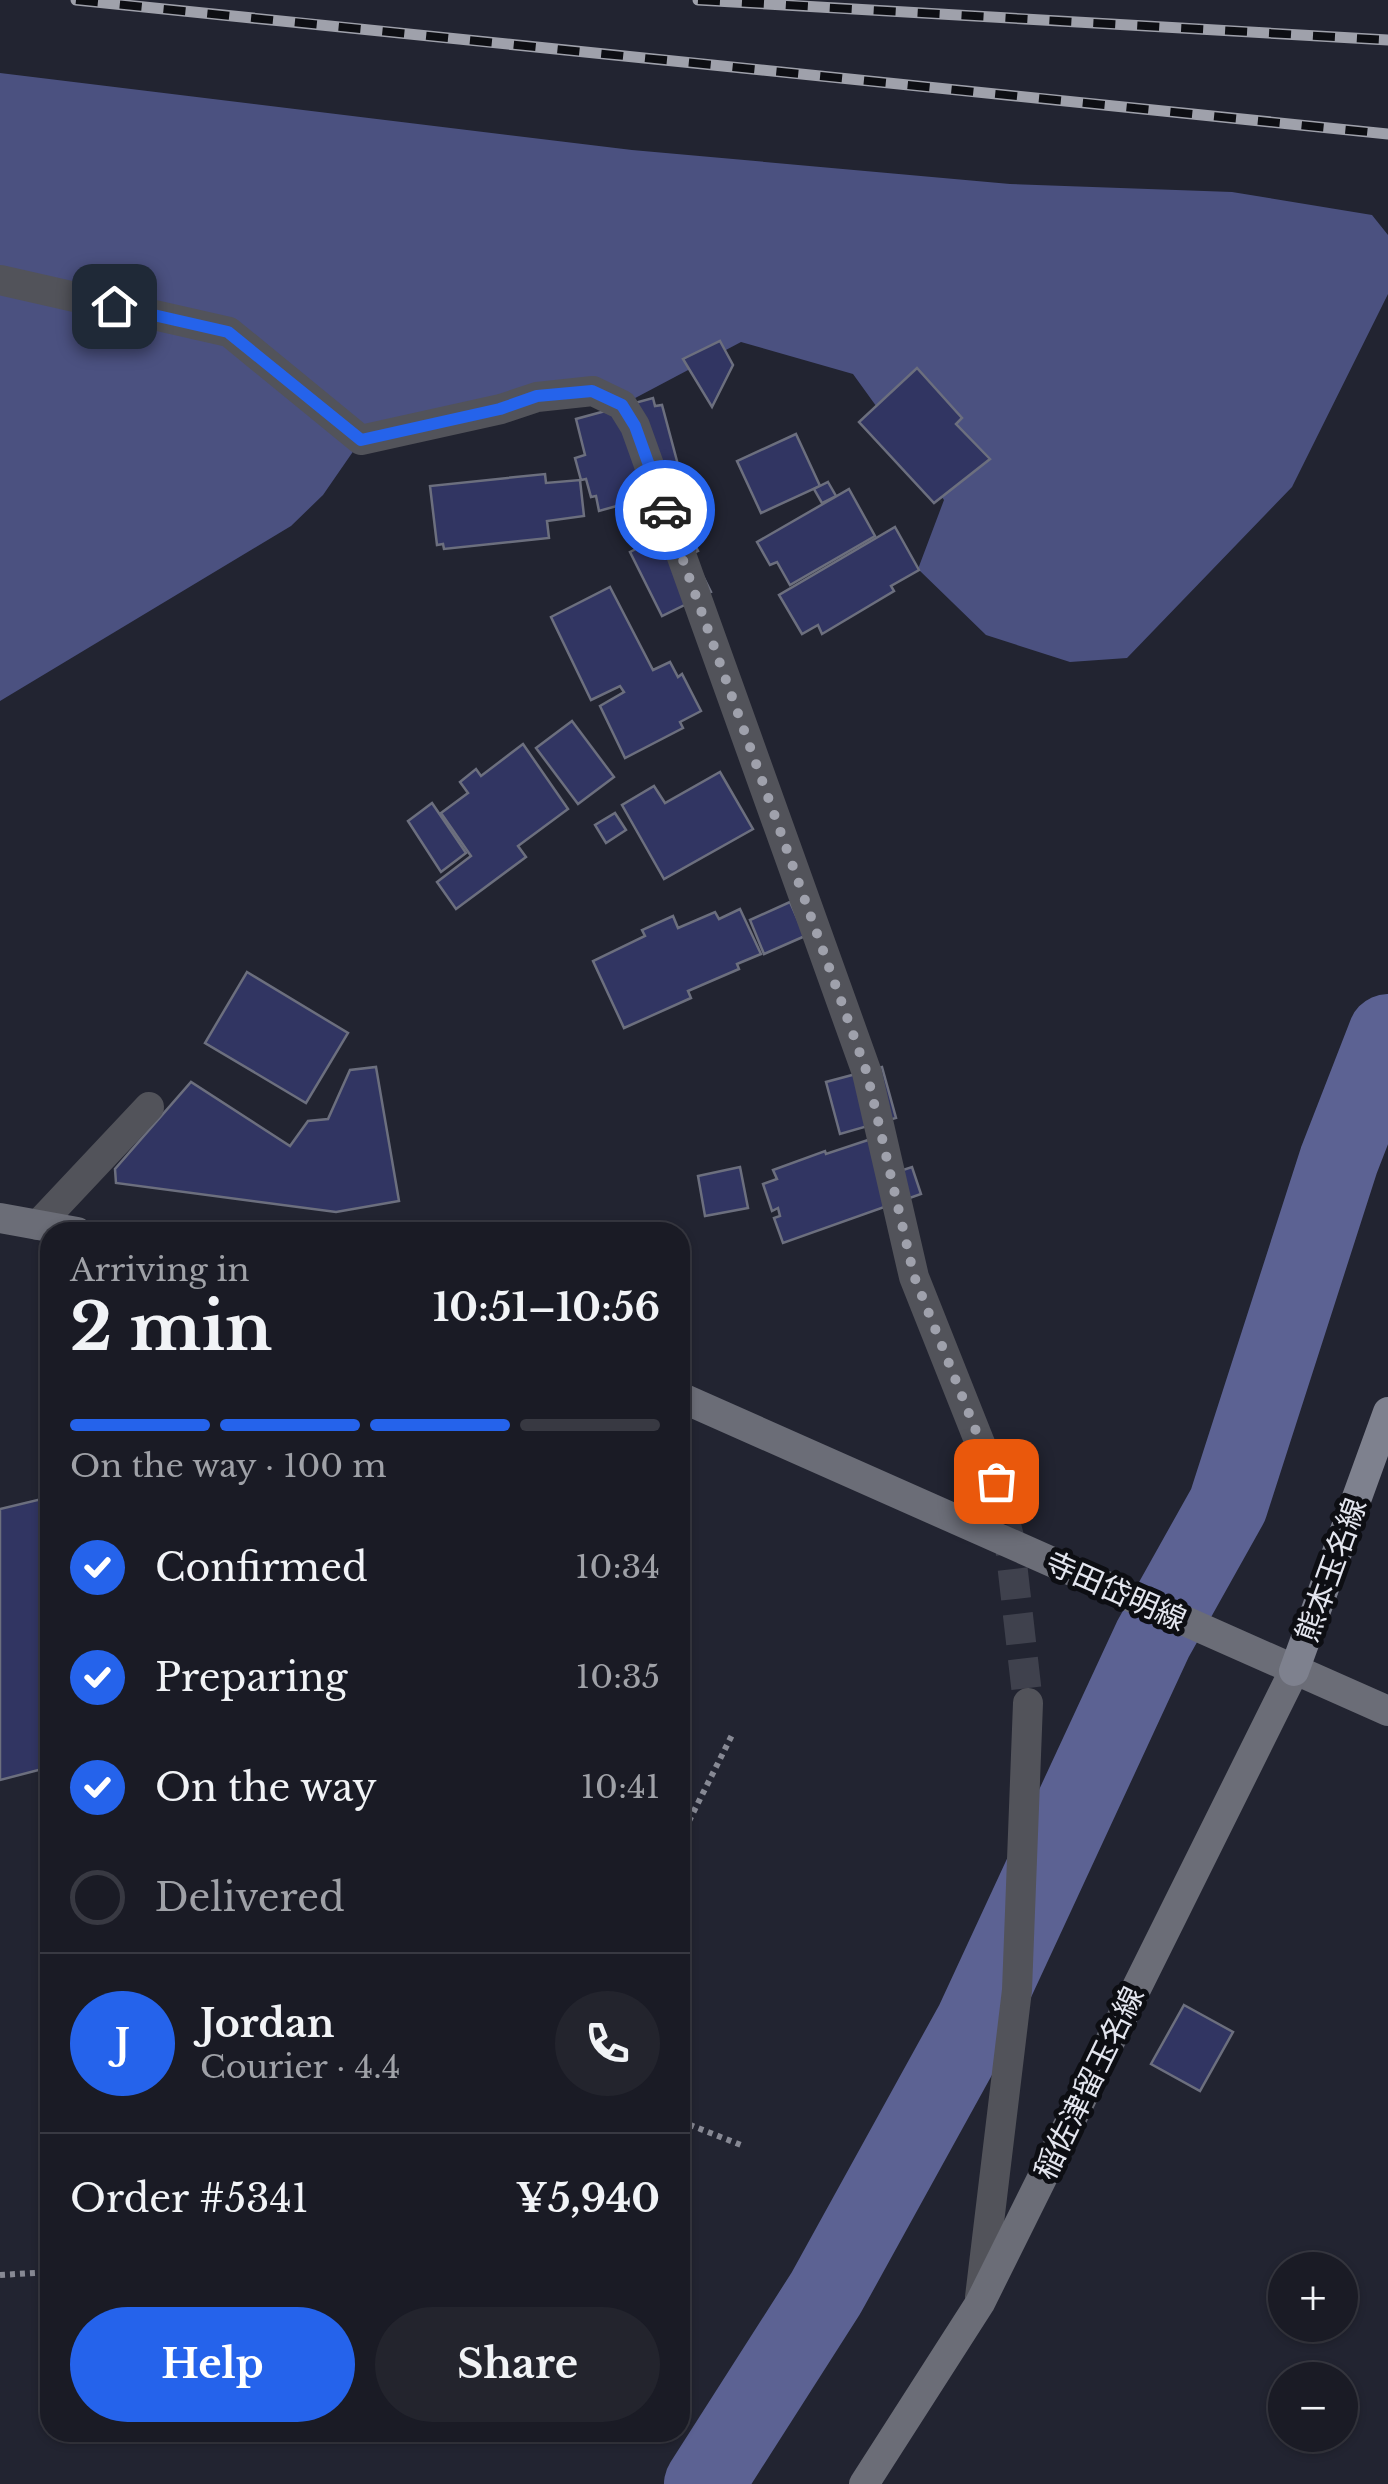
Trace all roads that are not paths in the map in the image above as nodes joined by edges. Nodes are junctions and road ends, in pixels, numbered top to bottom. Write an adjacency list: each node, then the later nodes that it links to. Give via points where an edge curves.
1 (0, 280): 8 (street, via 228,332 361,440 537,396 592,391 622,405 867,1073 914,1276)
2 (150, 1107): 4 (street)
3 (0, 1218): 5 (main road)
4 (41, 1222)
5 (38, 1225)
6 (690, 1401): 9 (main road, 寺田岱明線)
7 (1388, 1412): 9 (main road, 熊本玉名線)
8 (996, 1481)
9 (1294, 1670): 11 (main road, 寺田岱明線); 12 (main road, 稲佐津留玉名線)
10 (1028, 1703): 12 (street, via 1017,1990)
11 (1383, 1709)
12 (980, 2303): 13 (main road, 稲佐津留玉名線)
13 (864, 2484)

